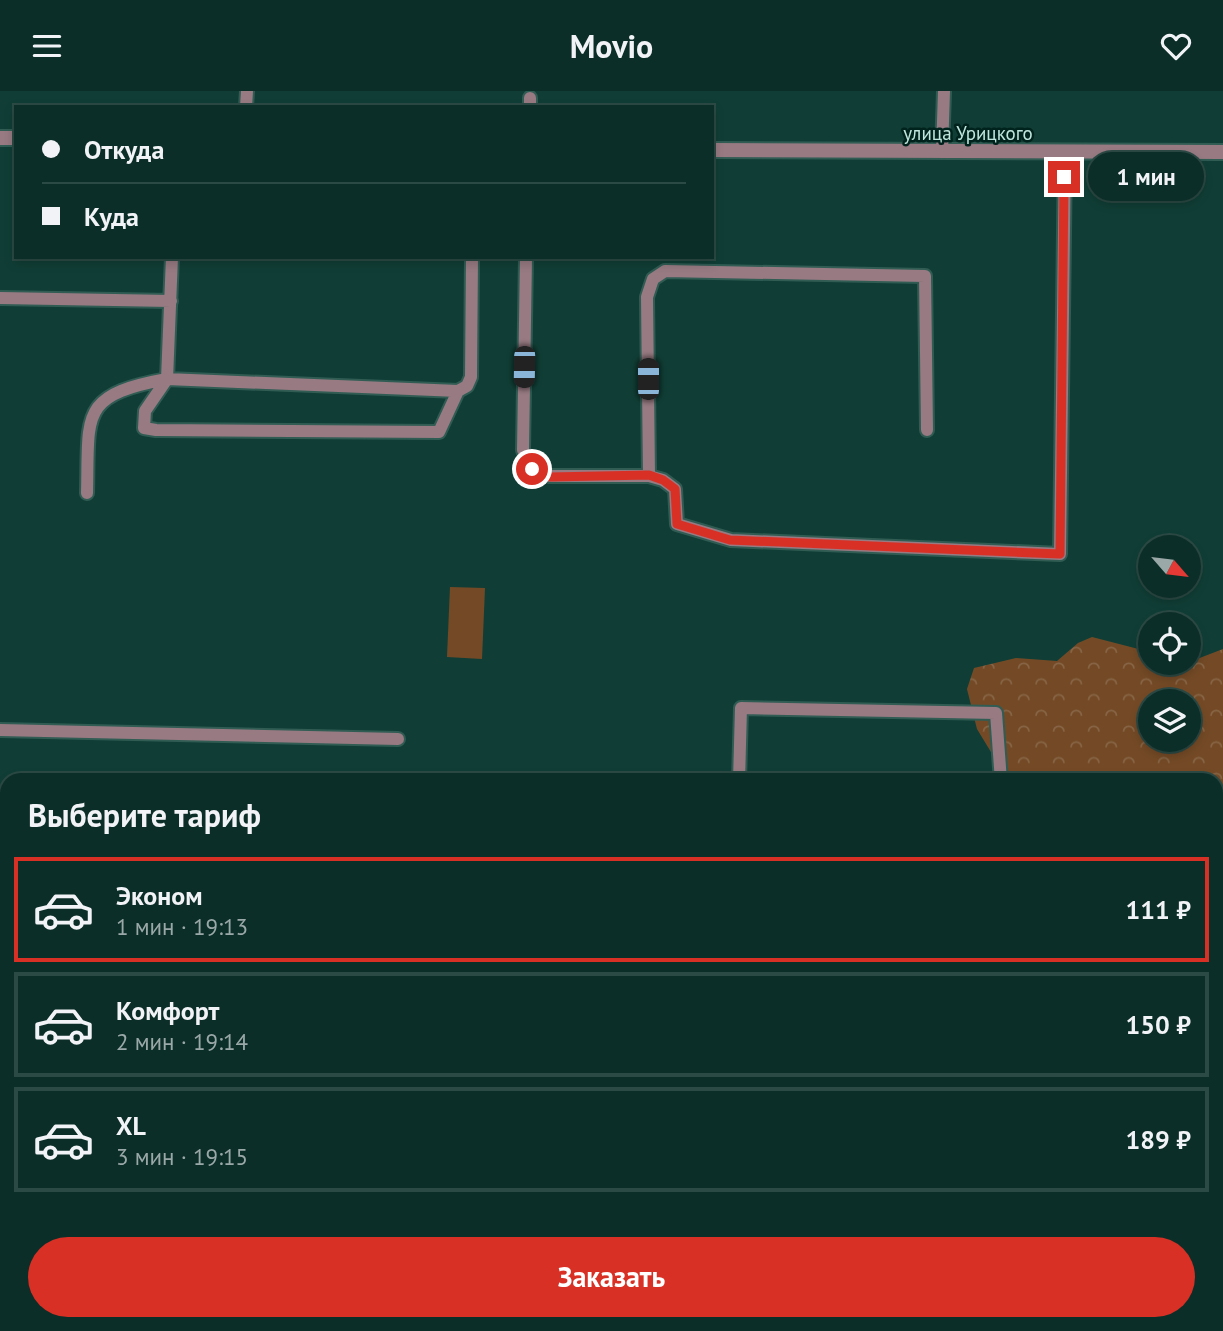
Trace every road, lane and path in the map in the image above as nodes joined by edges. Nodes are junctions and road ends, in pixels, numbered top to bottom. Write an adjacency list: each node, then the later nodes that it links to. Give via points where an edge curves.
1 (944, 91): 3 (lane)
2 (714, 150): 3 (street, улица Урицкого)
3 (942, 152): 4 (street, улица Урицкого)
4 (1065, 152): 5 (street, улица Урицкого); 14 (lane, via 1060,554 714,537 677,524 675,489)
5 (1223, 152)
6 (172, 259): 10 (lane)
7 (472, 259): 12 (lane, via 471,377)
8 (526, 259): 14 (lane, via 523,450 532,469 550,477)
9 (0, 298): 10 (lane)
10 (171, 301): 11 (lane)
11 (167, 379): 12 (lane); 12 (lane, via 145,411 144,428 439,432); 15 (lane, via 106,396 94,408 89,424)
12 (458, 391)
13 (927, 430): 14 (lane, via 925,276 665,271 653,279 648,297)
14 (649, 475)
15 (87, 493)
16 (0, 730): 17 (lane)
17 (398, 739)
18 (739, 773): 19 (lane, via 741,708 996,713)
19 (1000, 773)

